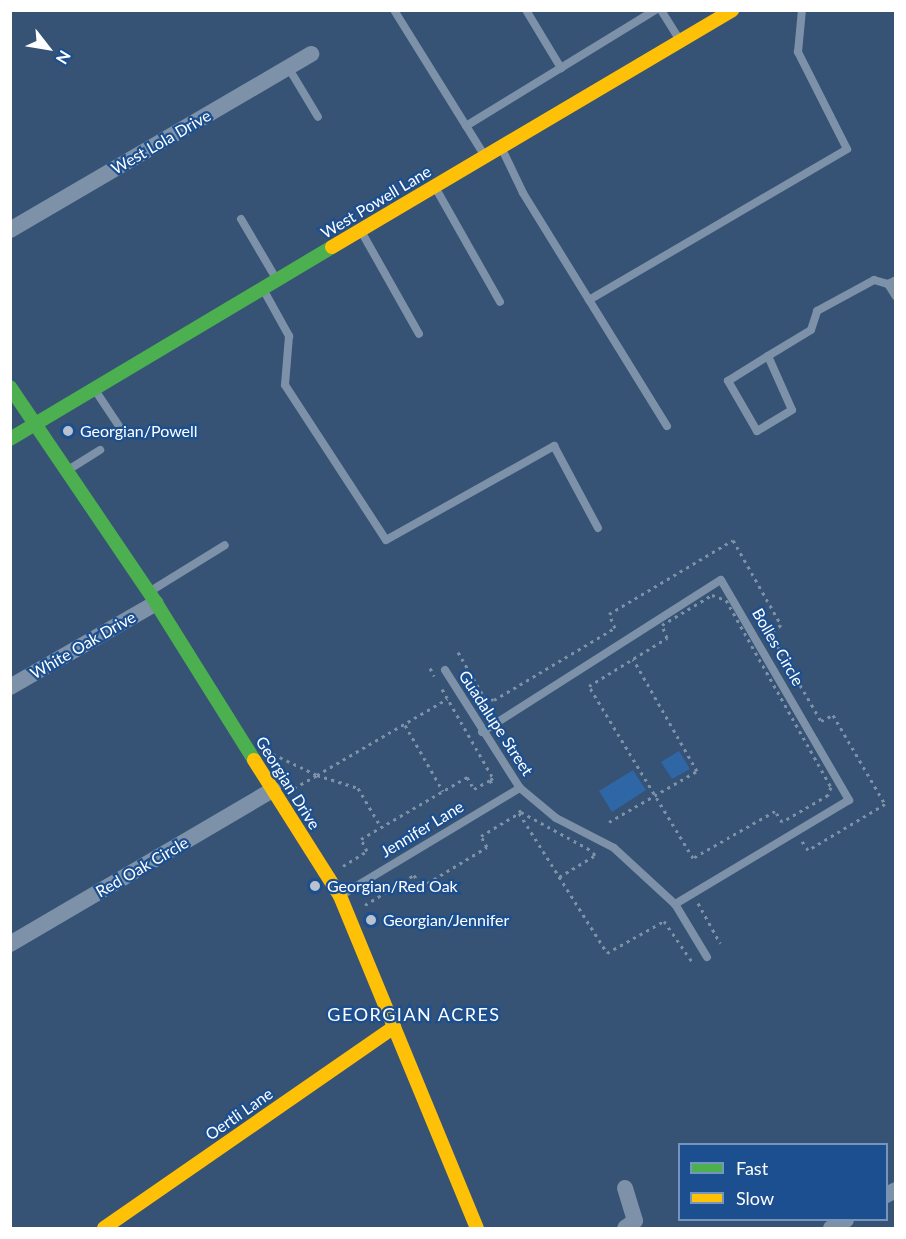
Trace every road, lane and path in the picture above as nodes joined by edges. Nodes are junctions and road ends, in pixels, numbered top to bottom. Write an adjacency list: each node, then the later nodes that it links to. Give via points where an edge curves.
1 (394, 10): 12 (lane)
2 (526, 10): 10 (lane)
3 (655, 10): 10 (lane)
4 (661, 10): 7 (lane)
5 (732, 10): 7 (street, West Powell Lane)
6 (802, 10): 23 (lane, via 798,52 848,149)
7 (680, 41): 13 (street, West Powell Lane)
8 (311, 54): 9 (street, West Lola Drive)
9 (288, 67): 11 (lane); 17 (street, West Lola Drive)
10 (561, 68): 12 (lane)
11 (318, 117)
12 (466, 126): 14 (lane)
13 (500, 147): 14 (street, West Powell Lane); 23 (lane, via 523,193)
14 (485, 156): 15 (street, West Powell Lane)
15 (435, 186): 18 (street, West Powell Lane); 24 (lane)
16 (241, 219): 19 (lane)
17 (10, 230)
18 (361, 230): 19 (street, West Powell Lane); 25 (lane)
19 (277, 280): 21 (street, West Powell Lane)
20 (892, 282): 22 (lane); 26 (lane, via 874,280 817,311 811,330)
21 (262, 289): 28 (street, West Powell Lane); 35 (lane, via 289,336 285,385 386,540 554,446)
22 (896, 297)
23 (589, 300): 30 (lane)
24 (500, 302)
25 (419, 334)
26 (768, 356): 26 (lane, via 728,381 757,431 792,410)
27 (10, 387): 29 (street, Georgian Drive)
28 (94, 389): 29 (street, West Powell Lane); 31 (lane)
29 (37, 423): 32 (street, West Powell Lane); 34 (street, Georgian Drive)
30 (667, 426)
31 (124, 435)
32 (10, 439)
33 (100, 450): 34 (lane)
34 (68, 470): 37 (street, Georgian Drive)
35 (598, 528)
36 (225, 545): 37 (lane)
37 (152, 598): 42 (street, White Oak Drive); 52 (street, Georgian Drive)
38 (458, 652): 59 (path, via 484,697 494,700 615,628 609,614 733,540 781,625 770,633 821,721 833,715 885,804 808,850)
39 (633, 659): 54 (path, via 697,771); 54 (path, via 589,686); 54 (path, via 668,638 662,626 712,595 723,598 831,787 825,798 782,822 775,811 693,858)
40 (430, 668): 43 (path)
41 (445, 670): 45 (lane, Guadalupe Street)
42 (10, 687)
43 (447, 699): 44 (path); 48 (path, via 493,778)
44 (405, 724): 47 (path); 53 (path)
45 (482, 732): 51 (lane, Guadalupe Street); 64 (lane, Bolles Circle, via 722,580 849,800)
46 (272, 753): 47 (path)
47 (317, 775): 50 (path); 58 (path, via 358,788)
48 (490, 780): 49 (path); 53 (path, via 474,789 467,777)
49 (492, 784)
50 (294, 788)
51 (520, 788): 62 (lane, Jennifer Lane); 64 (lane, Guadalupe Street, via 556,818 614,848)
52 (273, 790): 62 (street, Georgian Drive); 67 (street, Red Oak Circle)
53 (443, 791): 58 (path)
54 (655, 795): 57 (path)
55 (517, 808): 56 (path)
56 (520, 812): 61 (path); 61 (path, via 594,852 594,856); 65 (path, via 481,836 487,847 431,881 421,887 414,875)
57 (609, 822)
58 (381, 827): 60 (path, via 361,840 368,850)
59 (799, 839)
60 (343, 866)
61 (559, 877): 69 (path, via 607,953 664,921)
62 (340, 896): 70 (street, Georgian Drive)
63 (700, 897): 66 (path, via 699,907)
64 (675, 904): 68 (lane, Guadalupe Street)
65 (365, 905)
66 (720, 943)
67 (10, 944)
68 (707, 957)
69 (693, 963)
70 (393, 1027): 72 (street, Oertli Lane); 73 (street, Georgian Drive)
71 (625, 1188): 74 (street, via 634,1221)
72 (104, 1228)
73 (477, 1228)
74 (625, 1228)

